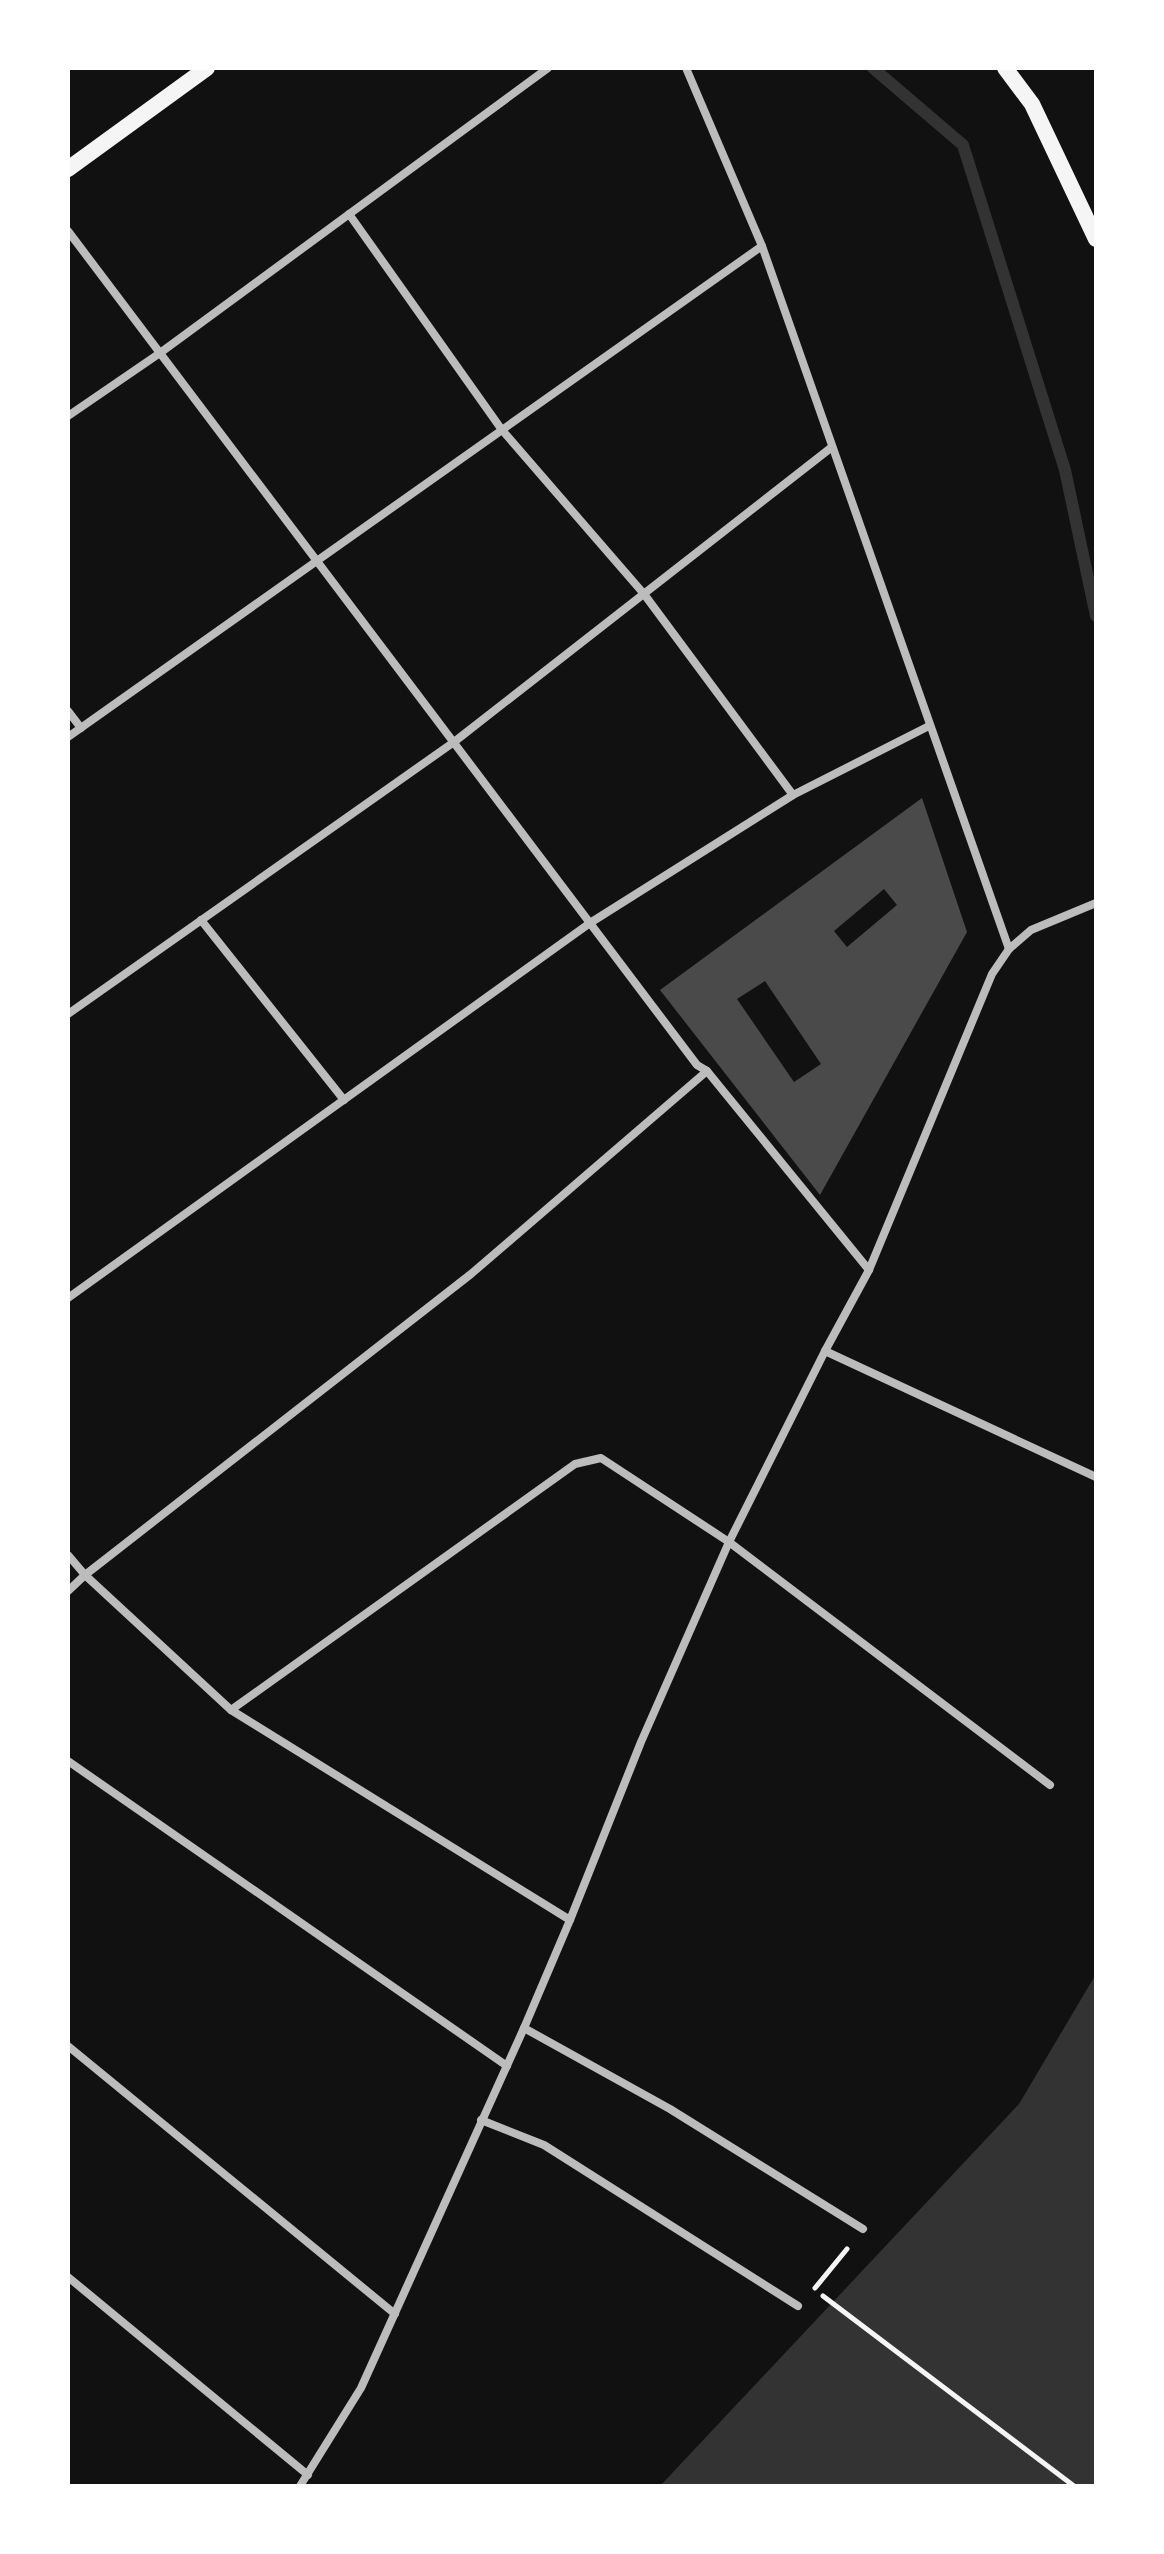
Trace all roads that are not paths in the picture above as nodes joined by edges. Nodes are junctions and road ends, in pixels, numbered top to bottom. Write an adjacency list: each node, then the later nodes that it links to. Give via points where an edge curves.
1 (207, 68): 5 (main road)
2 (548, 68): 6 (street)
3 (686, 68): 9 (street)
4 (1005, 68): 8 (main road, via 1032,104)
5 (68, 169)
6 (349, 214): 10 (street); 12 (street)
7 (68, 231): 10 (street)
8 (1096, 239)
9 (762, 246): 12 (street); 13 (street)
10 (160, 353): 11 (street); 14 (street)
11 (68, 416)
12 (502, 430): 14 (street); 15 (street)
13 (832, 447): 15 (street); 17 (street)
14 (317, 561): 18 (street); 20 (street)
15 (644, 594): 20 (street); 21 (street)
16 (68, 711): 18 (street)
17 (929, 726): 21 (street); 25 (street)
18 (81, 728): 19 (street)
19 (68, 737)
20 (454, 742): 23 (street); 24 (street)
21 (793, 795): 24 (street)
22 (1096, 903): 25 (street, via 1031,930)
23 (201, 920): 26 (street); 28 (street)
24 (590, 923): 27 (street, via 697,1065); 28 (street)
25 (1009, 949): 29 (street, via 979,1002)
26 (68, 1014)
27 (707, 1071): 29 (street); 35 (street, via 471,1274)
28 (344, 1100): 30 (street)
29 (869, 1270): 31 (street)
30 (68, 1298)
31 (825, 1351): 32 (street); 33 (street)
32 (1096, 1477)
33 (729, 1542): 37 (street, via 601,1458 575,1464); 39 (street); 40 (street)
34 (68, 1555): 35 (street)
35 (85, 1575): 36 (street); 37 (street)
36 (68, 1591)
37 (231, 1710): 40 (street)
38 (68, 1761): 43 (street)
39 (1050, 1785)
40 (570, 1920): 41 (street)
41 (524, 2028): 43 (street); 45 (street, via 670,2109)
42 (68, 2046): 48 (street)
43 (507, 2066): 44 (street)
44 (481, 2120): 47 (street, via 544,2145); 48 (street)
45 (863, 2229)
46 (68, 2277): 49 (street)
47 (798, 2306)
48 (395, 2314): 49 (street, via 361,2388)
49 (308, 2475): 50 (street)
50 (300, 2486)

